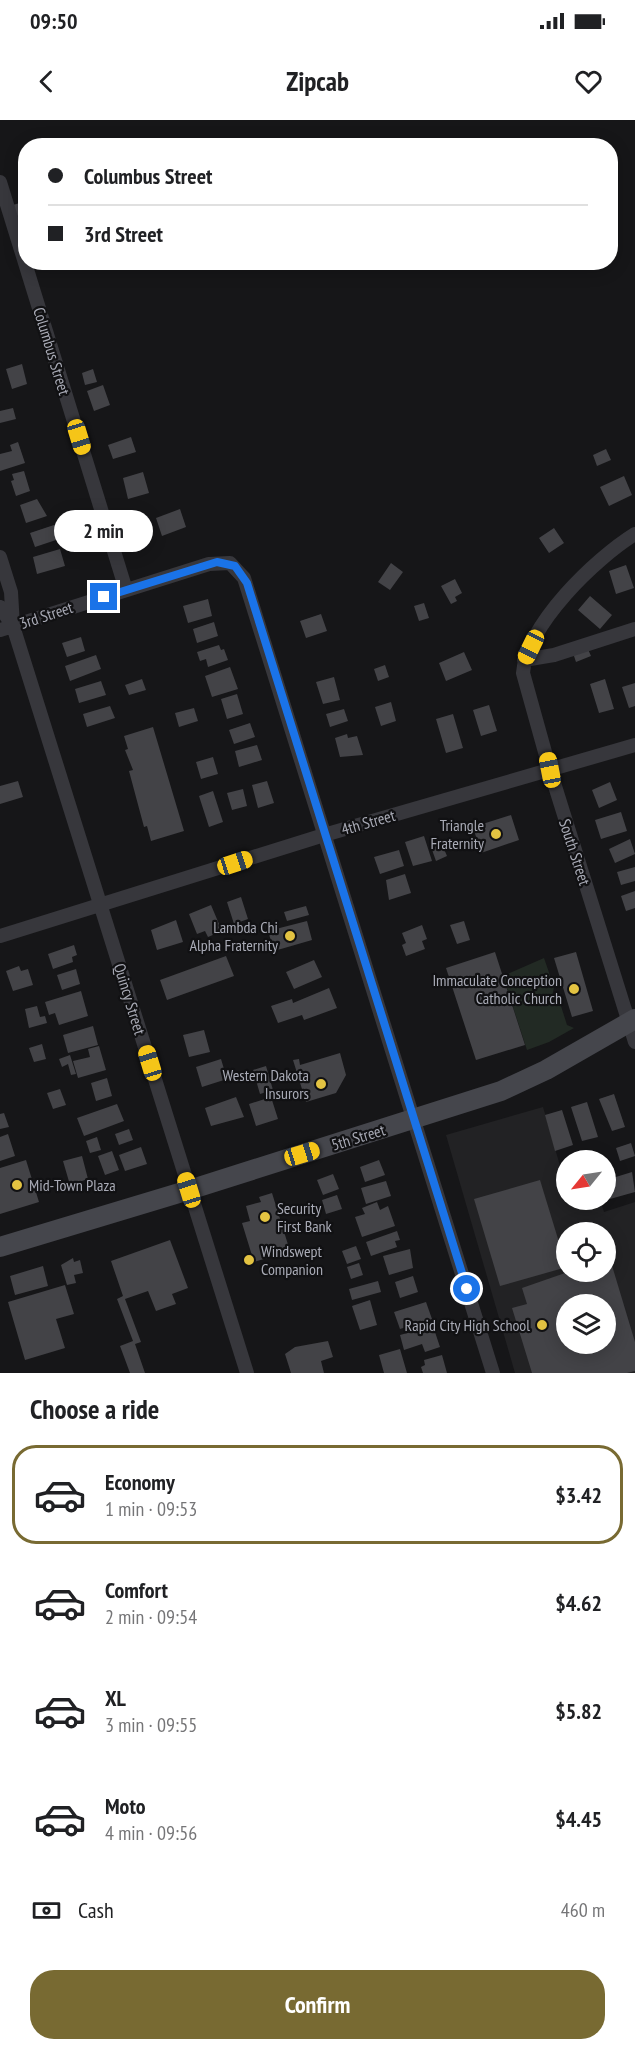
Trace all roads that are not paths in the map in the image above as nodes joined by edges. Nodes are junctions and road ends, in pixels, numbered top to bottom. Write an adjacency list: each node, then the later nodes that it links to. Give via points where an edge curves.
1 (0, 182): 2 (street, Columbus Street)
2 (18, 240)
3 (27, 270): 6 (street, Columbus Street)
4 (635, 534): 10 (street, via 601,559 571,589 537,634)
5 (0, 557): 8 (street, Quincy Street, via 11,592)
6 (126, 590): 8 (street, 3rd Street); 13 (street, 3rd Street, via 208,564 230,563 240,571 249,588)
7 (0, 607): 8 (street, Quincy Street)
8 (7, 628): 14 (street, Quincy Street)
9 (635, 629): 10 (street, via 554,655)
10 (524, 660): 12 (street, South Street, via 526,688)
11 (635, 745): 12 (street, 4th Street)
12 (550, 770): 13 (street, 4th Street); 16 (street, South Street)
13 (324, 835): 14 (street, 4th Street); 17 (street)
14 (101, 905): 15 (street, 4th Street); 18 (street, Quincy Street)
15 (0, 936)
16 (633, 1028): 17 (main road, 5th Street, via 517,1084)
17 (414, 1119): 18 (main road, 5th Street); 21 (street)
18 (189, 1190): 19 (main road, 5th Street); 20 (street, Quincy Street)
19 (0, 1246)
20 (247, 1373)
21 (493, 1373)

